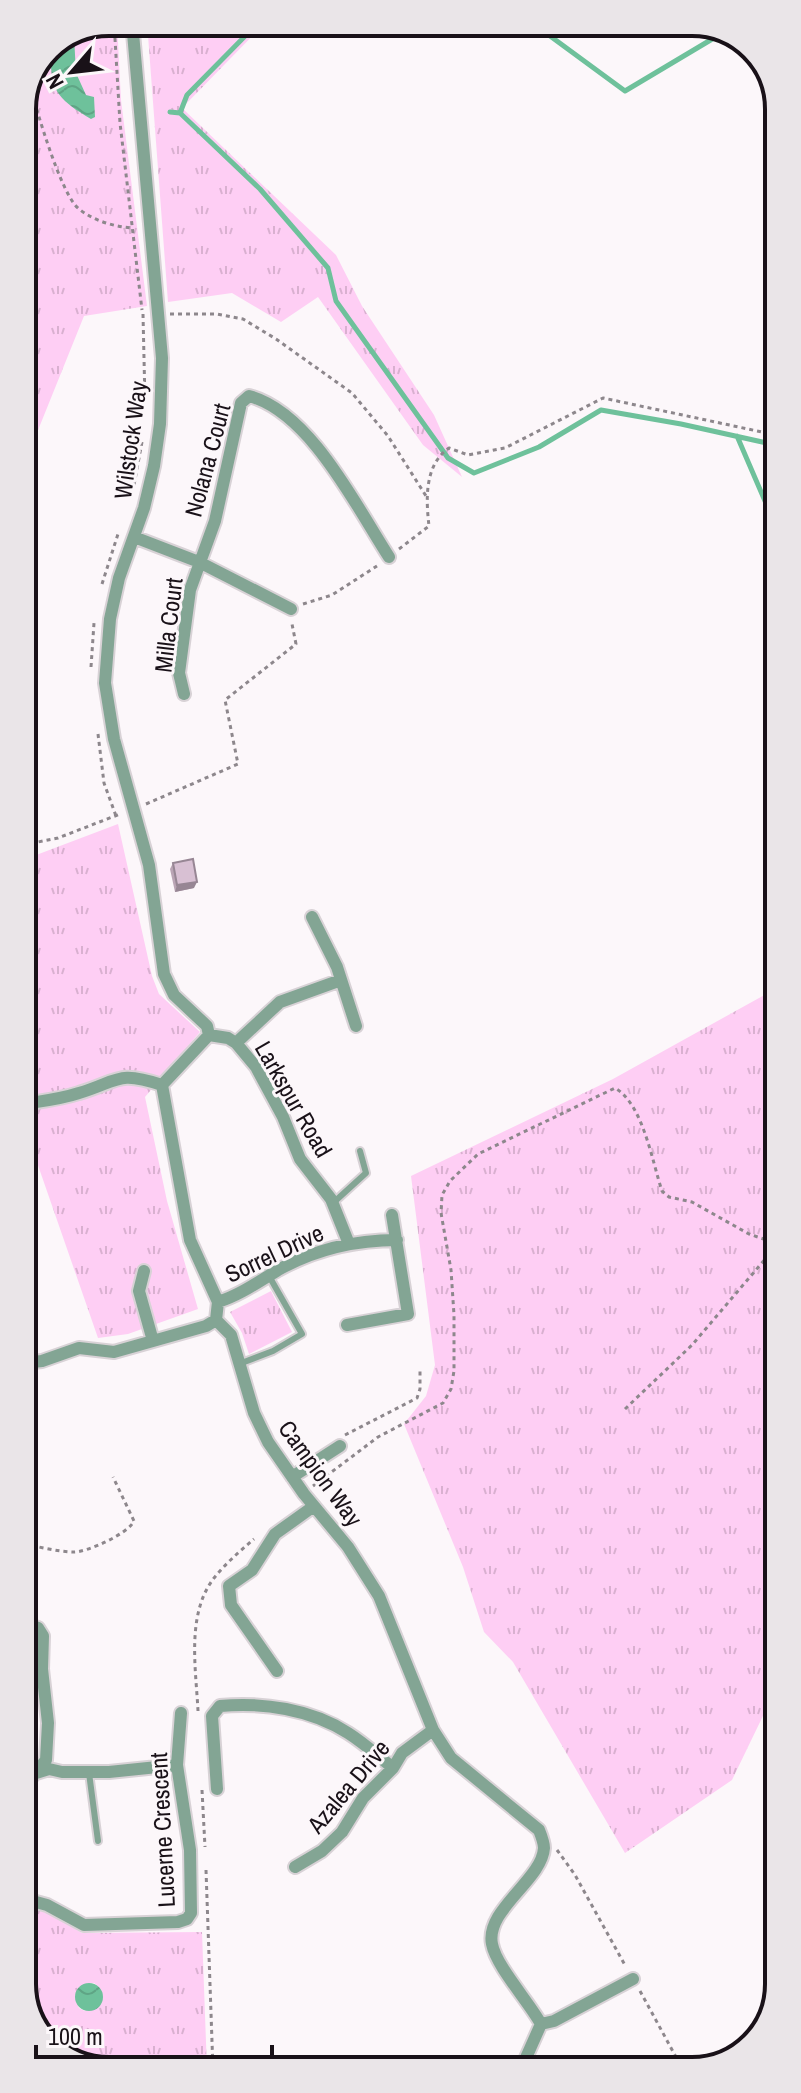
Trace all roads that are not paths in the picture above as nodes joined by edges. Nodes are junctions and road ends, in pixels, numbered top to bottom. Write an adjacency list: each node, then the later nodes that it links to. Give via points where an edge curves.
1 (133, 36): 2 (street, Wilstock Way, via 162,358 160,424)
2 (134, 537): 4 (street); 10 (street, Wilstock Way, via 110,619 105,683 114,739 149,865 164,974 174,995 207,1026)
3 (389, 557): 4 (street, Nolana Court, via 318,445 265,400 249,396 241,403 215,521)
4 (199, 562): 5 (street); 6 (street, Milla Court, via 179,673)
5 (291, 609)
6 (184, 694)
7 (312, 917): 8 (street)
8 (341, 980): 9 (street); 11 (street, via 280,1002)
9 (356, 1026)
10 (209, 1035): 11 (street, Larkspur Road); 12 (street)
11 (236, 1043): 15 (street, Larkspur Road, via 256,1067 300,1159)
12 (162, 1085): 13 (street, via 131,1076); 21 (street, via 190,1240)
13 (36, 1102)
14 (360, 1151): 15 (lane, via 366,1173)
15 (333, 1203): 18 (street, Larkspur Road)
16 (392, 1215): 17 (street)
17 (397, 1240): 18 (street, Sorrel Drive); 23 (street, via 408,1314)
18 (349, 1244): 20 (street, Sorrel Drive)
19 (144, 1271): 24 (street, via 139,1291)
20 (269, 1276): 21 (street, Sorrel Drive); 26 (lane, via 302,1334)
21 (218, 1302): 22 (street)
22 (216, 1320): 24 (street); 26 (street, Campion Way, via 231,1335)
23 (347, 1325)
24 (153, 1341): 25 (street, via 114,1352 79,1348)
25 (36, 1362)
26 (239, 1364): 28 (street, Campion Way, via 260,1427)
27 (342, 1440): 28 (street)
28 (292, 1477): 29 (street, Campion Way)
29 (314, 1506): 31 (street, via 275,1534 252,1570 229,1586 231,1605); 33 (street, Campion Way, via 379,1596)
30 (36, 1627): 35 (street, via 45,1648 48,1734 46,1760)
31 (277, 1671)
32 (181, 1713): 34 (street, Lucerne Crescent)
33 (433, 1730): 36 (street, Azalea Drive, via 402,1753); 44 (street, Campion Way, via 451,1758 539,1830 544,1847 539,1861 491,1927 491,1943)
34 (177, 1765): 38 (street); 42 (street, Lucerne Crescent, via 190,1850 187,1919 84,1925)
35 (36, 1768)
36 (393, 1768): 39 (street, via 346,1731 301,1713 254,1703 220,1706 212,1716); 41 (street, Azalea Drive, via 363,1798 342,1832)
37 (36, 1772): 38 (street)
38 (89, 1772): 40 (lane)
39 (217, 1789)
40 (98, 1841)
41 (295, 1867)
42 (36, 1902)
43 (633, 1979): 44 (street)
44 (541, 2024): 45 (street)
45 (527, 2057)

